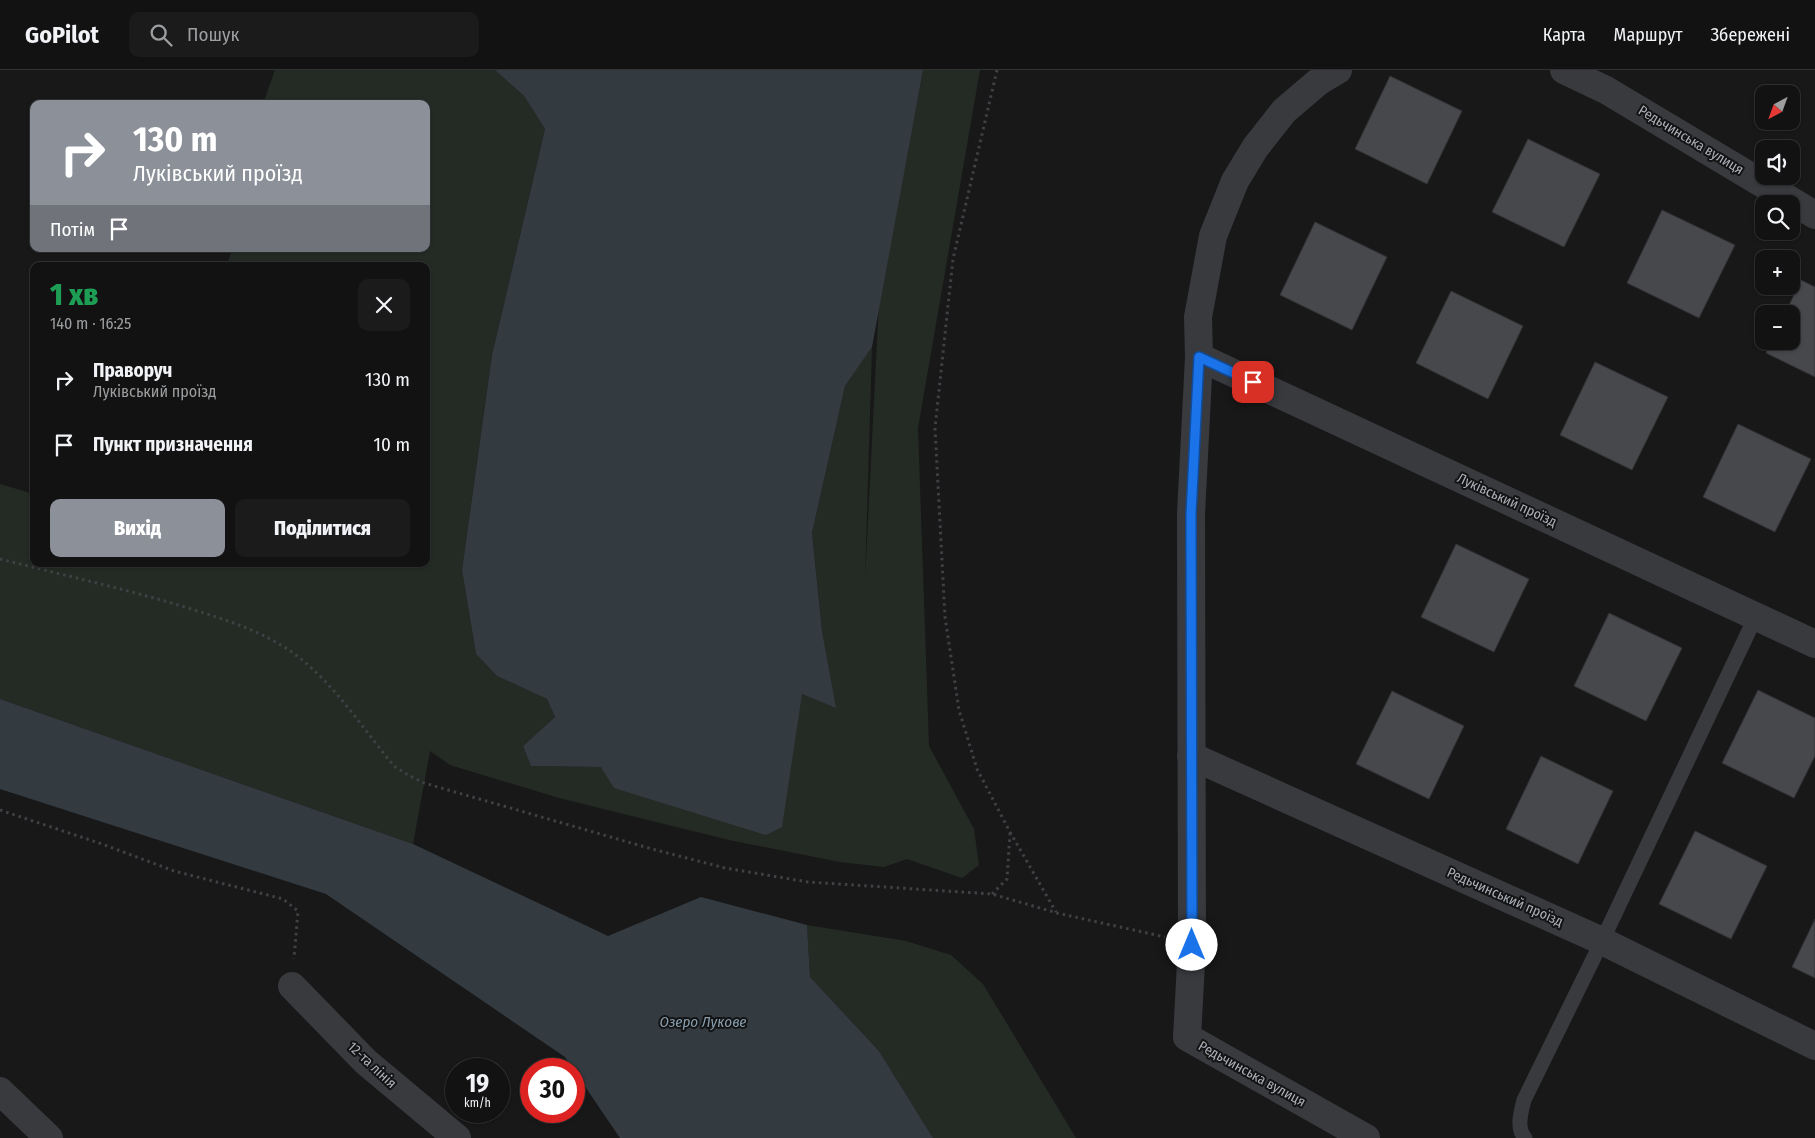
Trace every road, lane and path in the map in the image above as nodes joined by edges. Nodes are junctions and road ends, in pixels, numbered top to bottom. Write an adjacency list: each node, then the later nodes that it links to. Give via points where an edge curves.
1 (997, 70): 13 (path, via 953,259 935,428 945,617 959,710 977,769)
2 (1338, 70): 5 (street, Редьчинська вулиця, via 1318,82 1284,111 1235,180 1212,236 1198,317)
3 (1564, 70): 4 (street, Редьчинська вулиця, via 1606,90)
4 (1815, 215)
5 (1199, 357): 9 (street, Луківський проїзд); 11 (street, Редьчинська вулиця, via 1191,514)
6 (0, 559): 7 (path)
7 (30, 567)
8 (32, 567): 14 (path, via 159,599 268,636 324,679 394,766 424,783 725,868 808,882)
9 (1756, 616): 10 (street, Луківський проїзд); 16 (lane)
10 (1815, 644)
11 (1191, 756): 16 (street, Редьчинський проїзд); 17 (street, Редьчинська вулиця)
12 (0, 810): 18 (path, via 174,871 283,900 298,911)
13 (1010, 832): 14 (path, via 1006,879); 15 (path)
14 (992, 894): 15 (path)
15 (1057, 913): 17 (path, via 1145,931)
16 (1602, 941): 19 (street, Редьчинський проїзд); 24 (lane, via 1524,1100 1520,1119)
17 (1192, 945): 23 (street, Редьчинська вулиця, via 1187,1037)
18 (292, 986): 22 (street, 12-та лінія, via 366,1062)
19 (1815, 1046)
20 (0, 1091): 21 (street)
21 (49, 1138)
22 (457, 1138)
23 (1366, 1138)
24 (1525, 1138)

